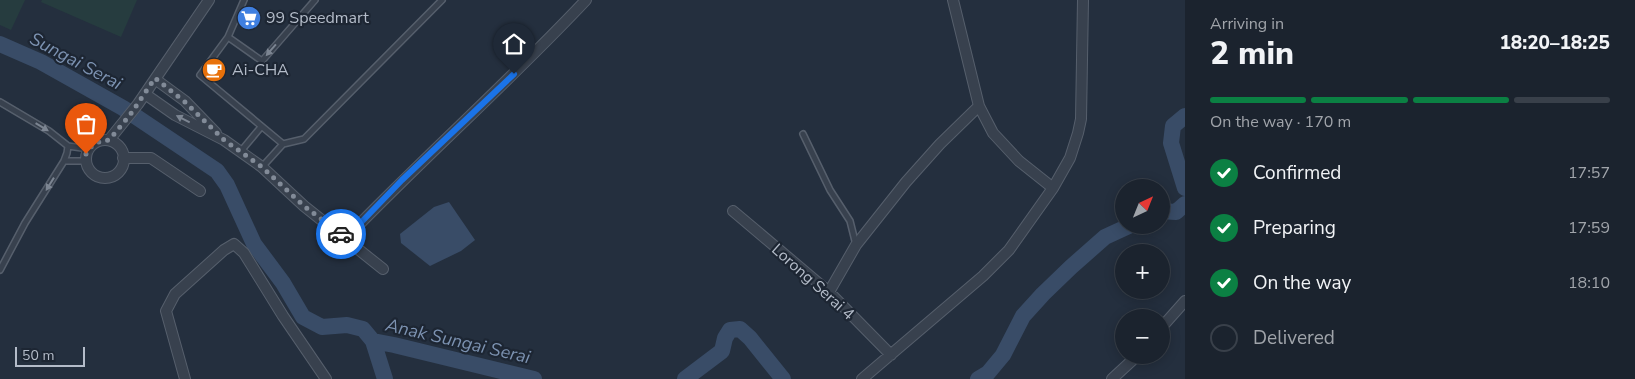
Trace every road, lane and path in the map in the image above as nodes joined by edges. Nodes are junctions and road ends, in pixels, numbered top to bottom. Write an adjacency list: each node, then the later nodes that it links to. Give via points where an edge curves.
1 (209, 0): 9 (street)
2 (244, 0): 8 (lane)
3 (315, 0): 8 (lane, one-way to 8, via 262,60)
4 (442, 0): 17 (lane, via 304,139)
5 (586, 0): 28 (street)
6 (953, 0): 12 (street)
7 (1083, 0): 25 (street, via 1081,119 1070,158)
8 (228, 37): 13 (lane, via 200,75)
9 (155, 78): 10 (street); 16 (street)
10 (144, 94): 15 (street); 16 (street, one-way to 10, via 175,115)
11 (0, 102): 18 (lane, one-way to 18)
12 (979, 106): 25 (street, via 993,133 1019,161); 29 (street, via 940,144)
13 (261, 127): 17 (lane); 20 (lane)
14 (803, 134): 29 (lane, via 830,190 850,221)
15 (109, 140): 19 (street); 21 (street, via 120,149)
16 (224, 140): 20 (street)
17 (283, 144): 24 (lane)
18 (68, 146): 19 (lane); 22 (lane)
19 (89, 148): 23 (street)
20 (241, 151): 24 (street)
21 (123, 158): 23 (street, via 118,173 106,178 94,175); 26 (street, via 151,158)
22 (64, 161): 23 (lane); 31 (lane, one-way to 31)
23 (86, 161)
24 (262, 167): 28 (street, via 304,206)
25 (1053, 188): 35 (street, via 1009,250)
26 (200, 191)
27 (733, 211): 32 (street, Lorong Serai 4)
28 (346, 238): 30 (street)
29 (856, 245): 32 (street)
30 (383, 269)
31 (0, 270)
32 (829, 292): 35 (street, Lorong Serai 4)
33 (1185, 301): 34 (street)
34 (1170, 318)
35 (891, 355): 39 (street)
36 (1128, 364): 40 (street)
37 (185, 379): 38 (street, via 166,311 175,294 234,244 244,253)
38 (326, 379)
39 (862, 379)
40 (1112, 379)

